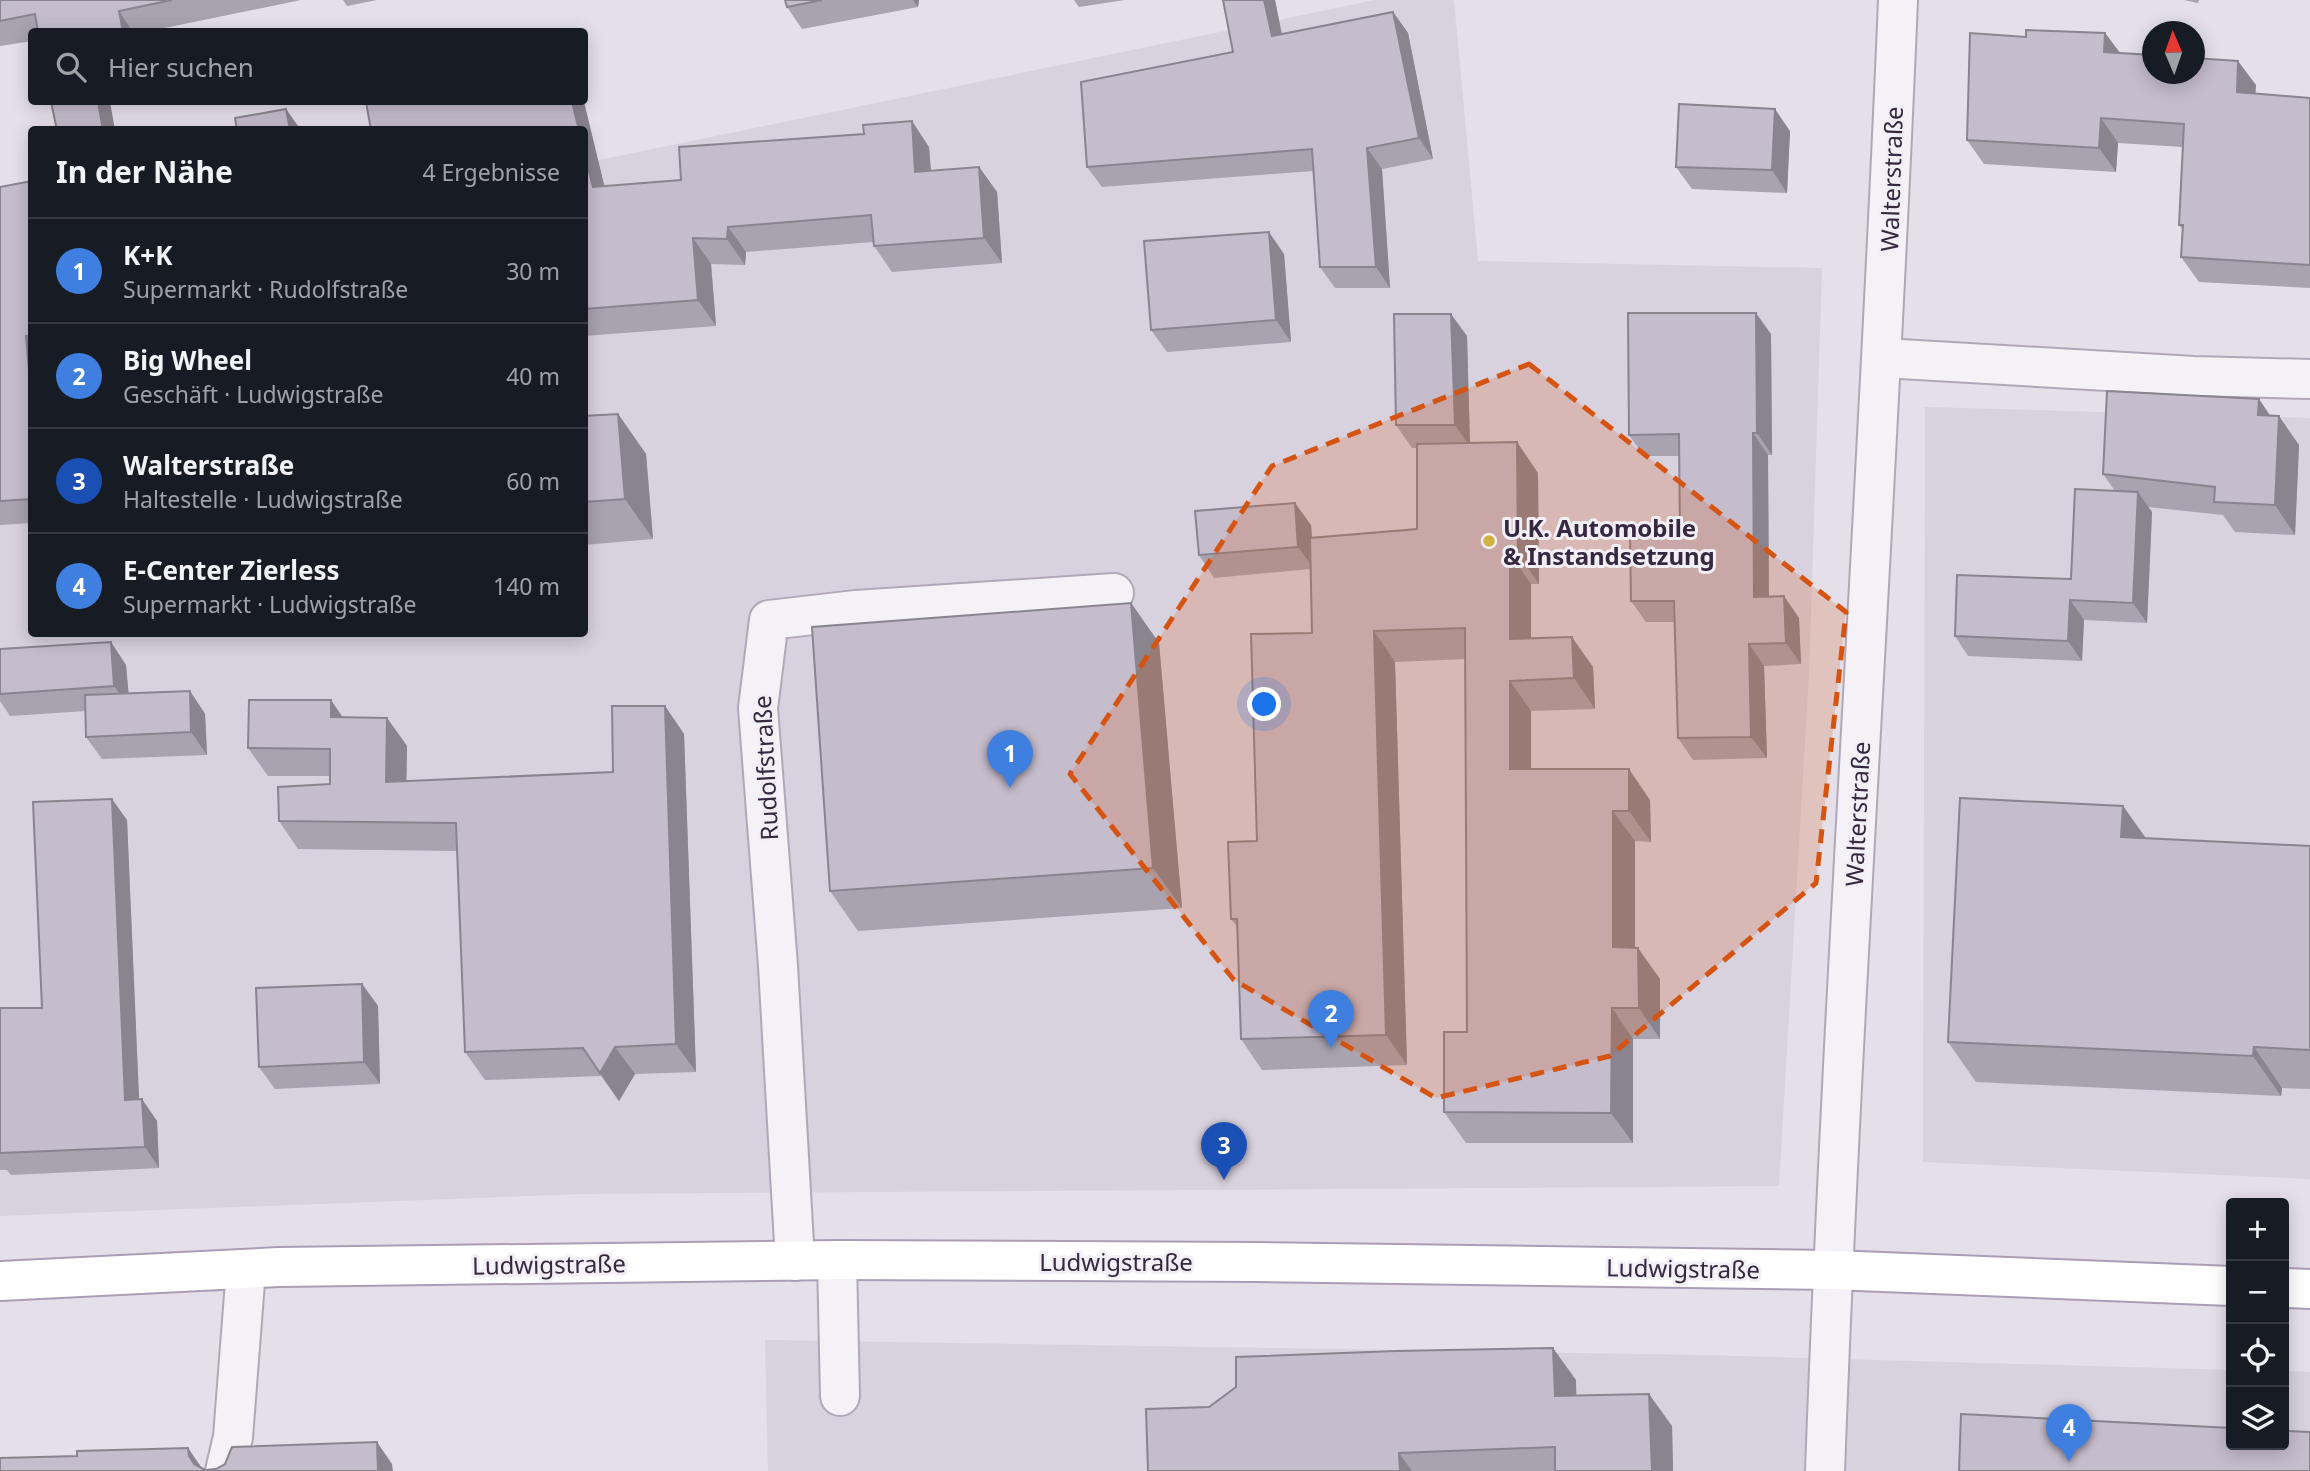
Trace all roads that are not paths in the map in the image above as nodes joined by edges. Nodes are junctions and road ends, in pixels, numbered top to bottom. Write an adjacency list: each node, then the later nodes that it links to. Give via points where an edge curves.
1 (1898, 0): 2 (street, Walterstraße)
2 (1882, 358): 3 (street); 8 (street, Walterstraße)
3 (2310, 379)
4 (1114, 593): 6 (street, Rudolfstraße, via 769,620 758,708)
5 (837, 1260): 6 (main road, Ludwigstraße); 8 (main road, Ludwigstraße); 13 (street)
6 (795, 1261): 7 (main road, Ludwigstraße)
7 (246, 1269): 9 (main road, Ludwigstraße); 14 (street, via 233,1437)
8 (1832, 1270): 10 (main road, Ludwigstraße); 15 (street, Walterstraße)
9 (0, 1280)
10 (2226, 1286)
11 (2289, 1288): 12 (main road)
12 (2310, 1289)
13 (840, 1396)
14 (225, 1471)
15 (1825, 1471)

